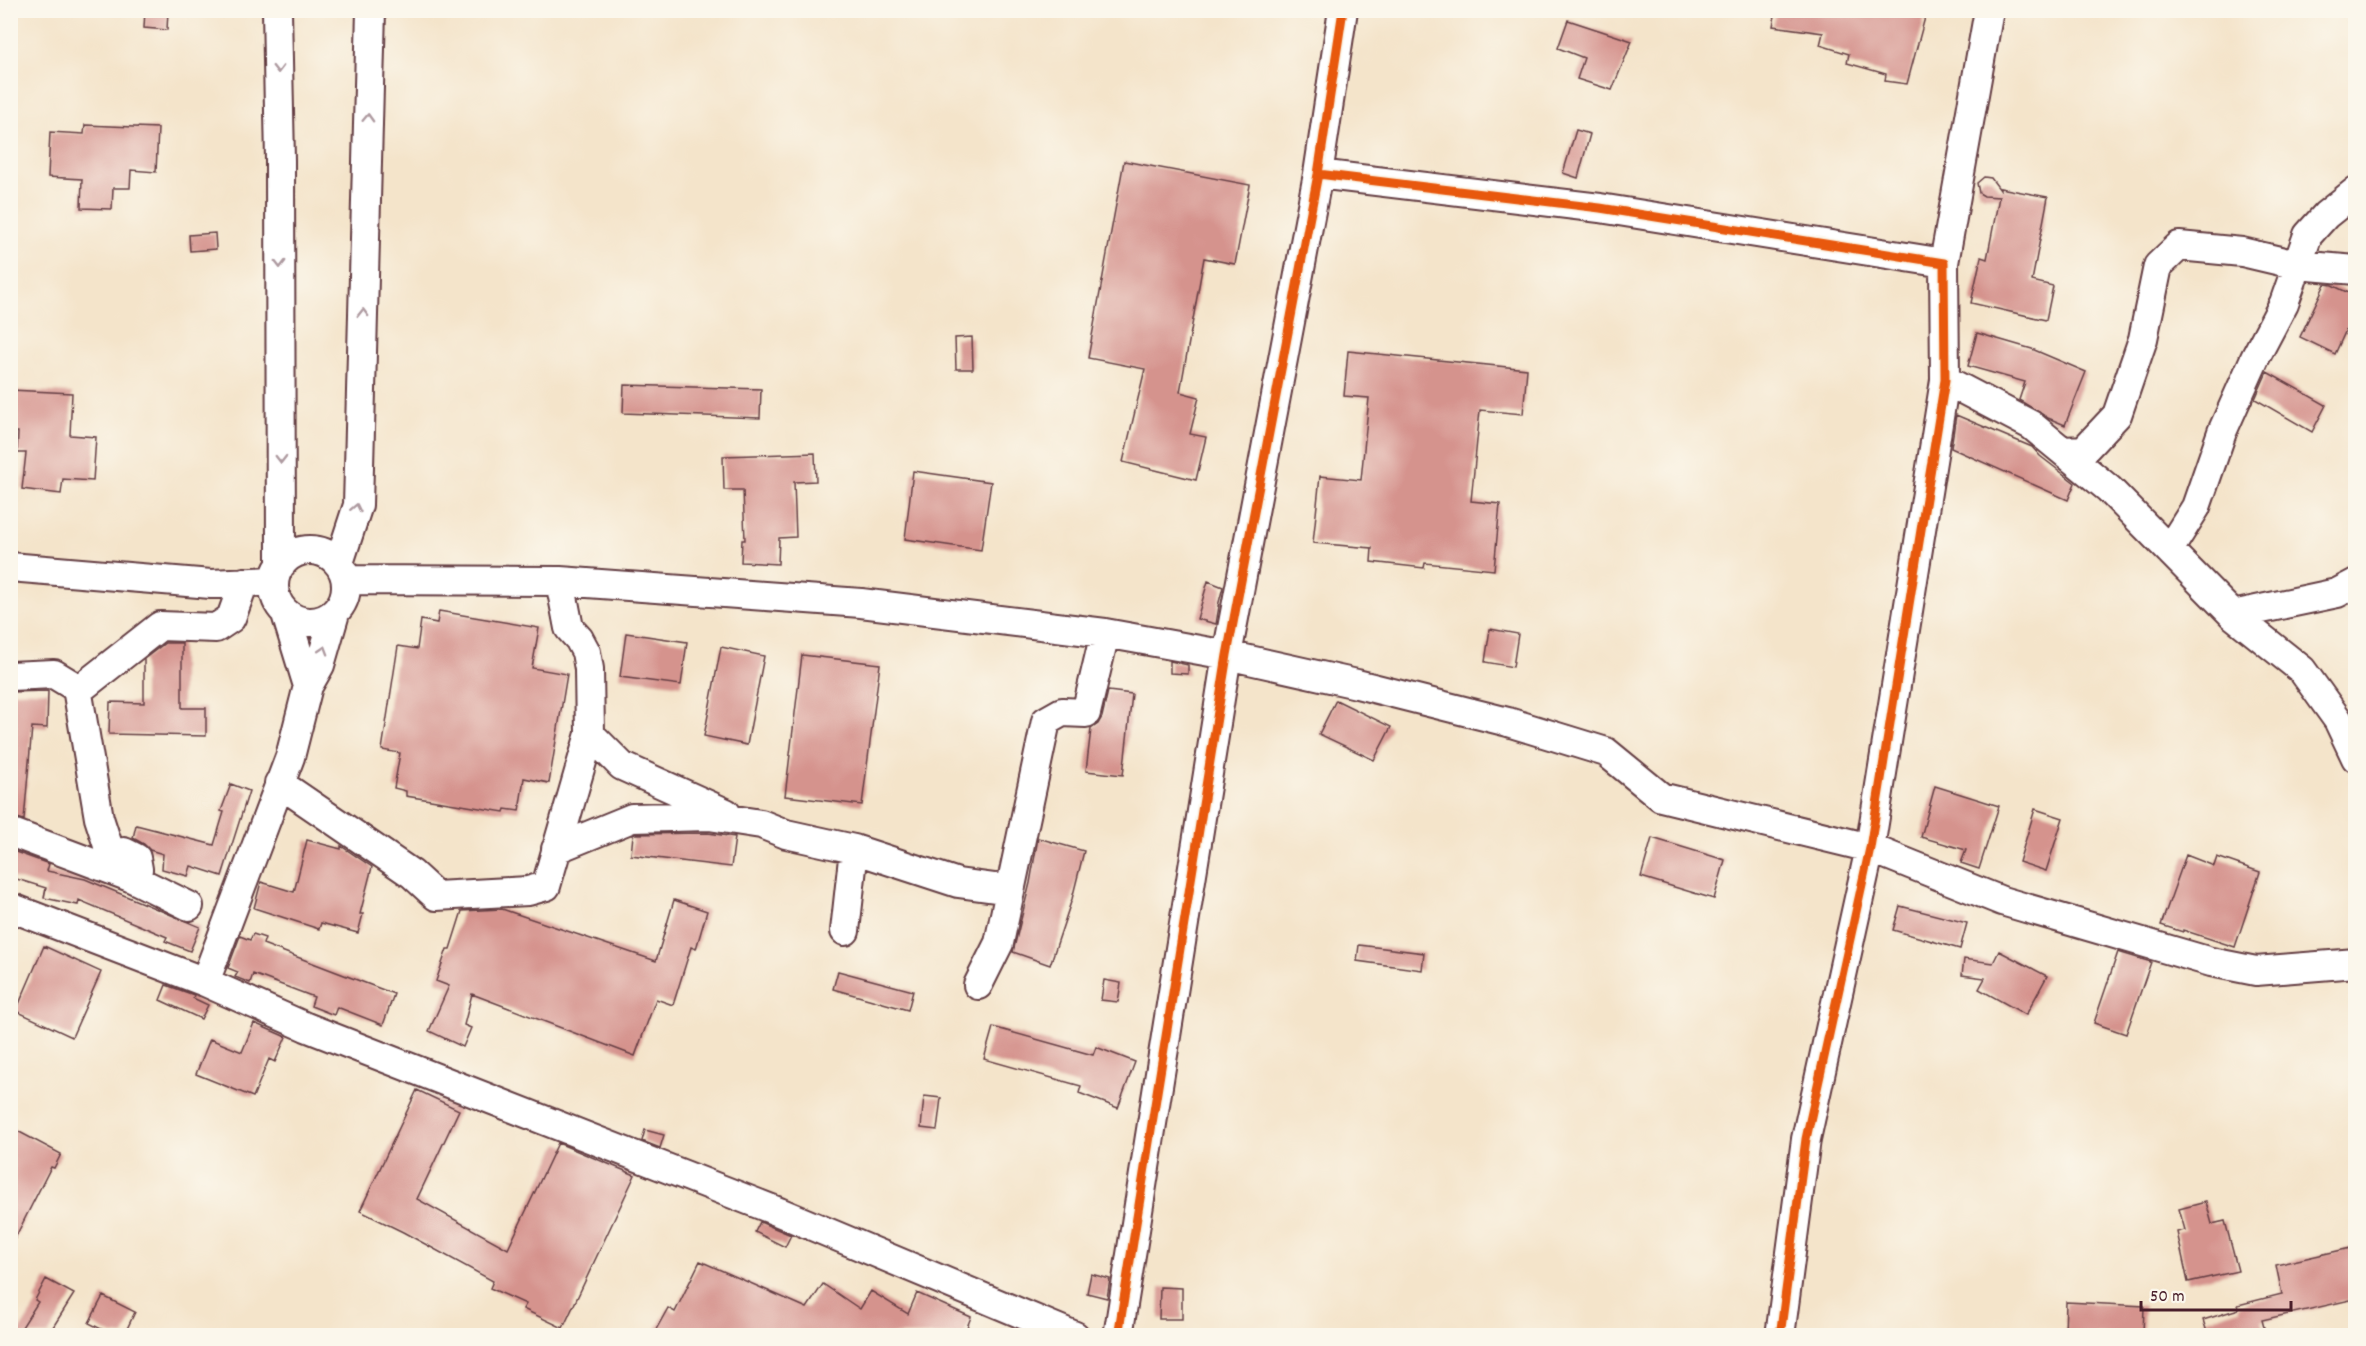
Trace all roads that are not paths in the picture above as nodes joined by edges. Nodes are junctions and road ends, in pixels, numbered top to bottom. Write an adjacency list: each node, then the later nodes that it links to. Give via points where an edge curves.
1 (277, 10): 14 (street, one-way to 14)
2 (371, 10): 15 (street, one-way to 2, via 358,505)
3 (1343, 10): 5 (street)
4 (1989, 10): 7 (street)
5 (1318, 174): 7 (street, via 1600,208); 23 (street)
6 (2355, 192): 8 (street, via 2308,235)
7 (1944, 263): 10 (street)
8 (2297, 264): 9 (street); 11 (street, via 2242,252 2179,246 2158,266 2143,339 2117,415 2084,450); 12 (street, via 2284,303 2222,432 2196,507)
9 (2355, 270)
10 (1945, 380): 11 (street, via 2031,425); 34 (street)
11 (2063, 451): 12 (street, via 2109,489)
12 (2169, 550): 21 (street)
13 (10, 567): 17 (street, via 211,584)
14 (277, 572): 15 (street, via 299,551 321,551); 17 (street); 20 (street, via 276,599)
15 (343, 572): 16 (street); 19 (street, via 345,598)
16 (560, 581): 22 (street, via 861,603); 27 (street, via 569,628 586,652)
17 (244, 582): 26 (street, via 231,618 216,628 160,626)
18 (2355, 583): 21 (street, via 2337,593)
19 (335, 613): 20 (street, via 320,622 302,622); 25 (street, one-way to 19, via 320,665)
20 (286, 614): 25 (street)
21 (2233, 615): 28 (street, via 2302,670 2338,720)
22 (1105, 633): 23 (street); 38 (street, via 1086,713 1062,712 1046,721)
23 (1227, 655): 34 (street, via 1508,722 1606,752 1661,797); 46 (street)
24 (10, 676): 26 (street, via 54,674)
25 (308, 686): 31 (street, via 290,757)
26 (77, 688): 37 (street, via 99,818 111,855 124,852 136,858 138,869)
27 (590, 734): 29 (street); 30 (street)
28 (2355, 758)
29 (622, 766): 30 (street); 32 (street)
30 (579, 771): 35 (street)
31 (279, 783): 35 (street, via 412,874 436,896 546,886); 43 (street)
32 (739, 819): 35 (street, via 632,818); 36 (street)
33 (10, 832): 37 (street)
34 (1870, 848): 42 (street, via 2002,901 2211,962 2256,971); 47 (street, via 1806,1139)
35 (556, 849)
36 (854, 849): 38 (street, via 958,883); 41 (street)
37 (130, 877): 39 (street)
38 (1010, 887): 44 (street, via 999,943)
39 (189, 906)
40 (10, 907): 43 (street)
41 (845, 931)
42 (2355, 963)
43 (205, 982): 45 (street, via 306,1027 779,1212)
44 (978, 986)
45 (1075, 1335)
46 (1118, 1335)
47 (1780, 1335)

